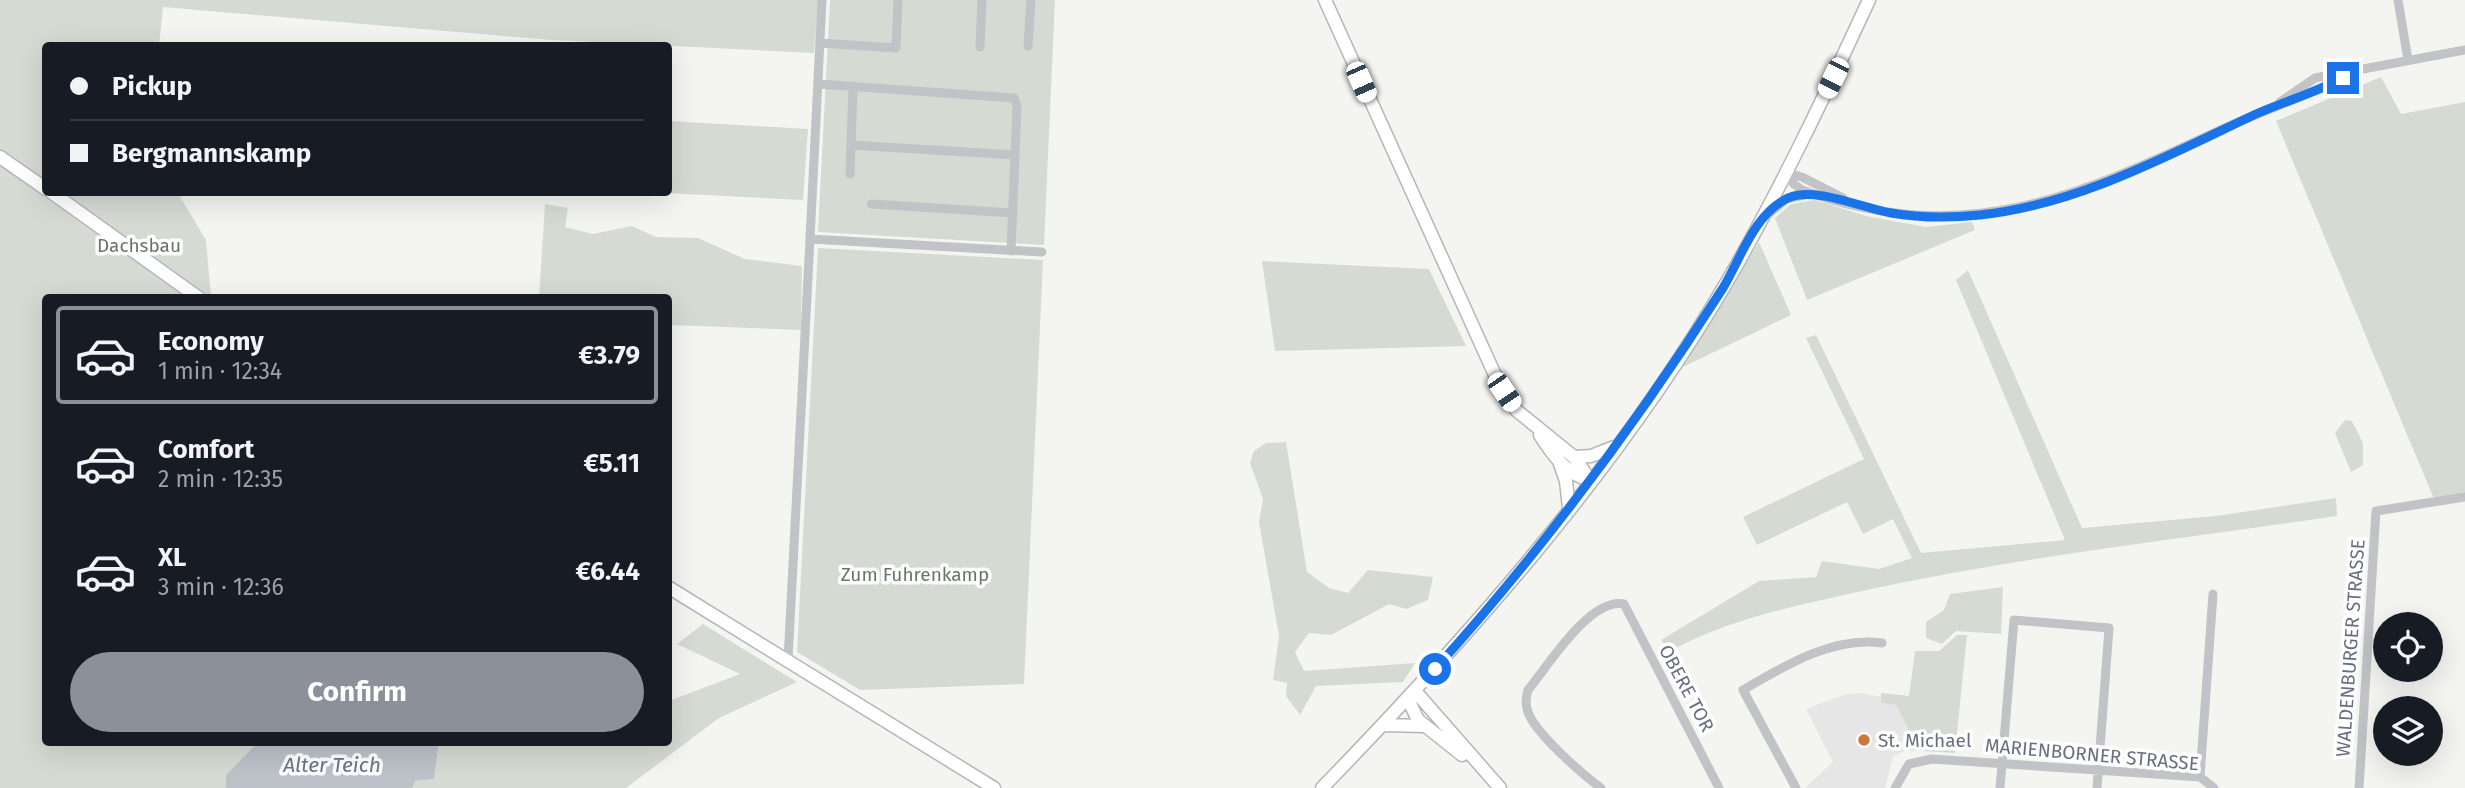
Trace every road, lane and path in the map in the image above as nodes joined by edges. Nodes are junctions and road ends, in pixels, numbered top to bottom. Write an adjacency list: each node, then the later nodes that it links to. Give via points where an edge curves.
1 (822, 0): 8 (street)
2 (898, 0): 8 (street, via 896,48)
3 (982, 0): 10 (street)
4 (1031, 0): 9 (street)
5 (1325, 0): 31 (main road, via 1476,338 1516,410)
6 (1869, 0): 18 (main road)
7 (2398, 0): 12 (street)
8 (820, 43): 13 (street)
9 (1028, 46)
10 (980, 47)
11 (2465, 50): 12 (street)
12 (2408, 60): 24 (street, via 2356,71 2094,186 2045,202 1951,217 1892,213)
13 (818, 84): 14 (street); 27 (street)
14 (853, 87): 15 (street); 16 (street, via 1014,98)
15 (851, 145): 16 (street); 19 (street)
16 (1015, 155): 25 (street)
17 (0, 157): 20 (main road)
18 (1787, 173): 21 (street, via 1794,184); 24 (street); 26 (main road)
19 (850, 174)
20 (42, 186)
21 (1813, 194): 24 (street); 26 (street, via 1786,199)
22 (57, 196): 30 (main road)
23 (871, 204): 25 (street)
24 (1857, 204)
25 (1013, 213): 28 (street)
26 (1760, 221): 32 (main road, via 1670,372)
27 (810, 239): 28 (street); 41 (street)
28 (1011, 251): 29 (street)
29 (1042, 252)
30 (193, 294)
31 (1538, 430): 33 (main road); 34 (main road)
32 (1616, 446): 33 (main road); 35 (main road)
33 (1574, 457): 35 (main road)
34 (1558, 460): 35 (main road, via 1579,478); 37 (main road)
35 (1590, 480): 37 (main road)
36 (2465, 498): 59 (street, WALDENBURGER STRASSE, via 2376,511)
37 (1569, 508): 42 (main road, via 1507,588)
38 (672, 589): 41 (main road)
39 (2213, 594): 48 (street)
40 (1882, 643): 54 (street, via 1864,640 1795,660 1743,690)
41 (788, 660): 49 (main road)
42 (1411, 695): 43 (main road); 44 (main road, via 1413,713); 46 (main road)
43 (1382, 725): 44 (main road); 50 (main road)
44 (1425, 726): 46 (main road)
45 (2001, 764): 47 (street, MARIENBORNER STRASSE); 47 (street, via 2014,620 2109,628); 55 (street, MARIENBORNER STRASSE, via 1918,760 1903,770); 56 (street)
46 (1483, 770): 51 (main road)
47 (2099, 771): 48 (street, MARIENBORNER STRASSE); 57 (street)
48 (2200, 777): 58 (street, MARIENBORNER STRASSE)
49 (994, 788)
50 (1322, 788)
51 (1500, 788)
52 (1601, 788): 53 (street, OBERE TOR, via 1576,770 1530,717 1526,698 1586,618 1602,607 1623,604)
53 (1719, 788)
54 (1796, 788)
55 (1895, 788)
56 (2000, 788)
57 (2097, 788)
58 (2214, 788)
59 (2359, 788)

